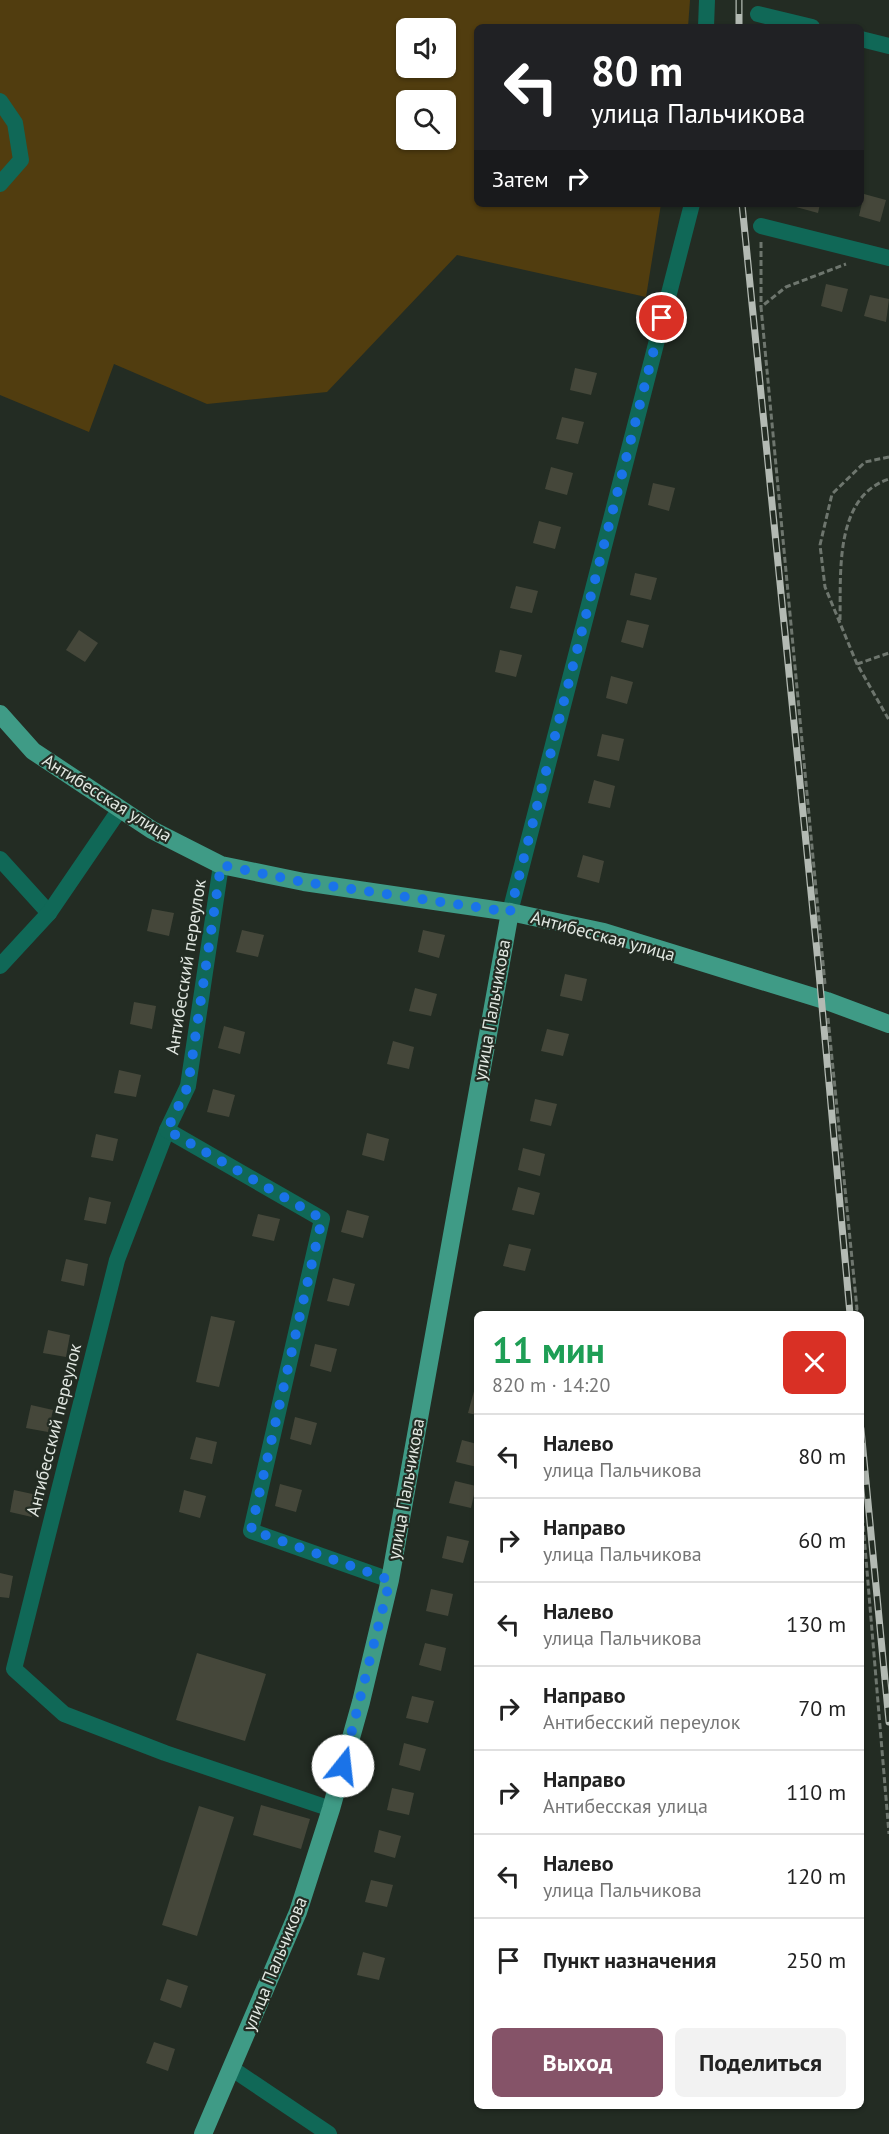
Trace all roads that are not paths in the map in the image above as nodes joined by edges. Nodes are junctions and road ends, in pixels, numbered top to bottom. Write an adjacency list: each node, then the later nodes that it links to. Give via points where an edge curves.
1 (707, 0): 3 (street)
2 (758, 14): 4 (street)
3 (706, 24)
4 (800, 24)
5 (864, 40): 6 (street)
6 (889, 46)
7 (0, 101): 8 (street, via 15,123 21,160)
8 (0, 184)
9 (691, 207): 16 (street, улица Пальчикова)
10 (761, 226): 11 (street)
11 (889, 258)
12 (0, 714): 13 (main road, Антибесская улица, via 33,751)
13 (120, 810): 15 (main road, Антибесская улица); 17 (street)
14 (0, 859): 17 (street)
15 (221, 865): 16 (main road, Антибесская улица, via 303,882); 20 (street, Антибесский переулок, via 188,1086)
16 (510, 912): 19 (main road, Антибесская улица, via 604,932); 21 (main road, улица Пальчикова)
17 (49, 914): 18 (street)
18 (0, 966)
19 (889, 1024)
20 (167, 1130): 21 (street, улица Пальчикова, via 322,1219 251,1530); 22 (street, Антибесский переулок, via 117,1260 14,1669 64,1714 165,1753)
21 (390, 1580): 22 (main road, улица Пальчикова)
22 (332, 1809): 23 (main road, улица Пальчикова, via 298,1912)
23 (231, 2068): 24 (main road, улица Пальчикова); 25 (street)
24 (203, 2134)
25 (329, 2134)

